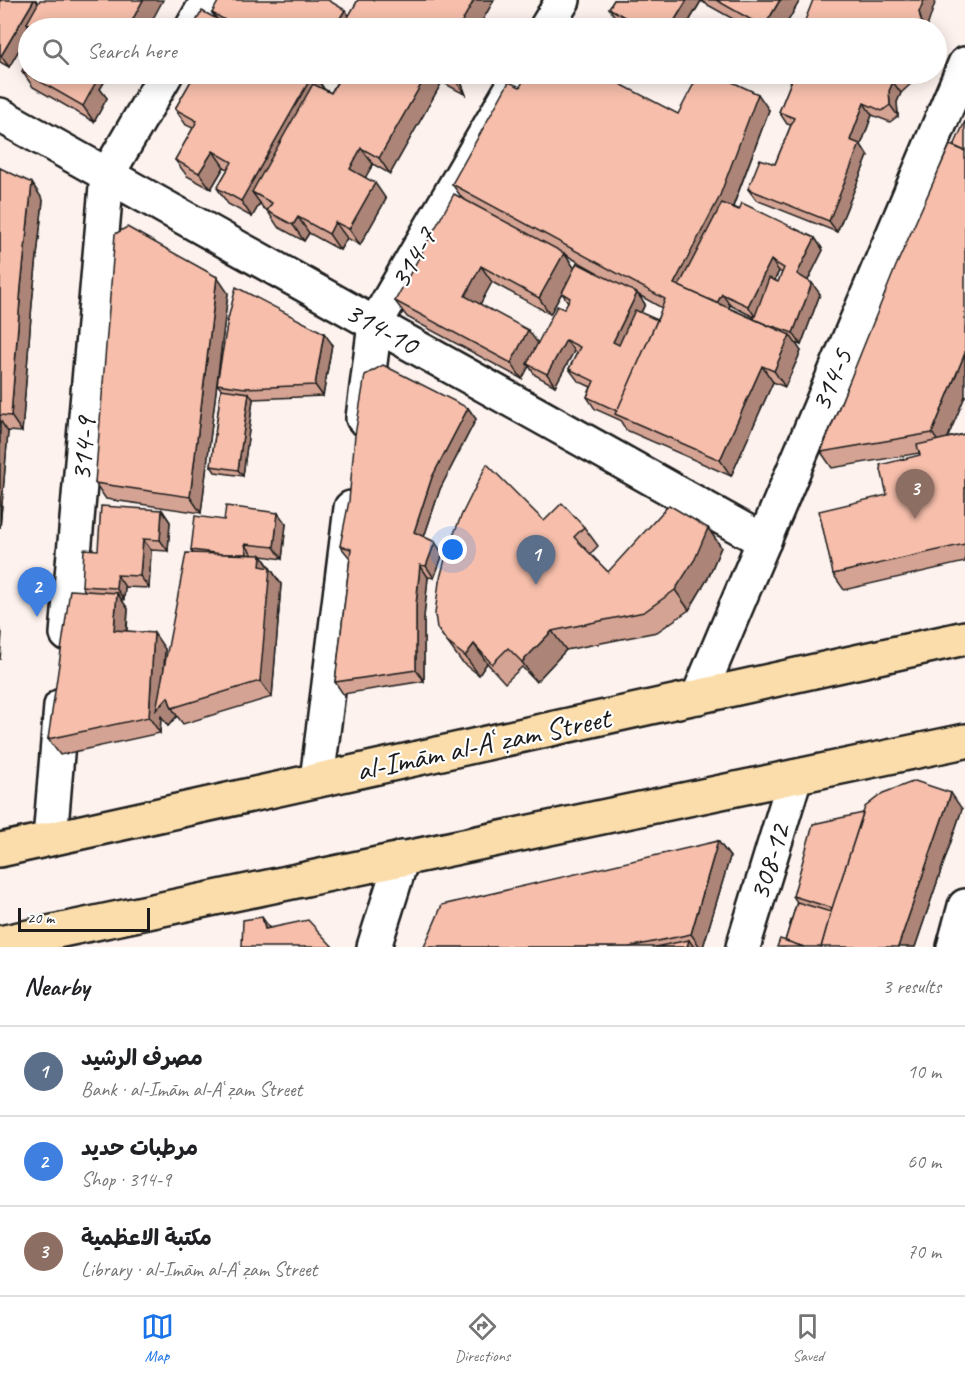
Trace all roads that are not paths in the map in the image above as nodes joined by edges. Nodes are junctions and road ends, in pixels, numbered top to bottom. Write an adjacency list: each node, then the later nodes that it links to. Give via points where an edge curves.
1 (208, 0): 3 (street)
2 (562, 0): 4 (street)
3 (198, 18)
4 (552, 18)
5 (965, 64): 11 (street, 314-5)
6 (160, 84): 9 (street, 314-9)
7 (514, 84): 10 (street, 314-7)
8 (0, 115): 9 (street, 314-10)
9 (107, 175): 10 (street, 314-10); 17 (street, 314-9)
10 (375, 324): 11 (street, 314-10); 16 (street, 314-7)
11 (764, 541): 13 (street, 314-5)
12 (965, 638): 13 (main road, al-Imām al-Aʿẓam Street)
13 (698, 697): 16 (main road, al-Imām al-Aʿẓam Street)
14 (965, 741): 15 (main road)
15 (795, 777): 19 (main road); 23 (street, 308-12)
16 (317, 780): 17 (main road, al-Imām al-Aʿẓam Street)
17 (50, 839): 18 (main road, al-Imām al-Aʿẓam Street)
18 (0, 850)
19 (402, 858): 21 (main road); 22 (street)
20 (965, 906): 24 (street)
21 (0, 943)
22 (374, 947)
23 (743, 947)
24 (954, 947)

